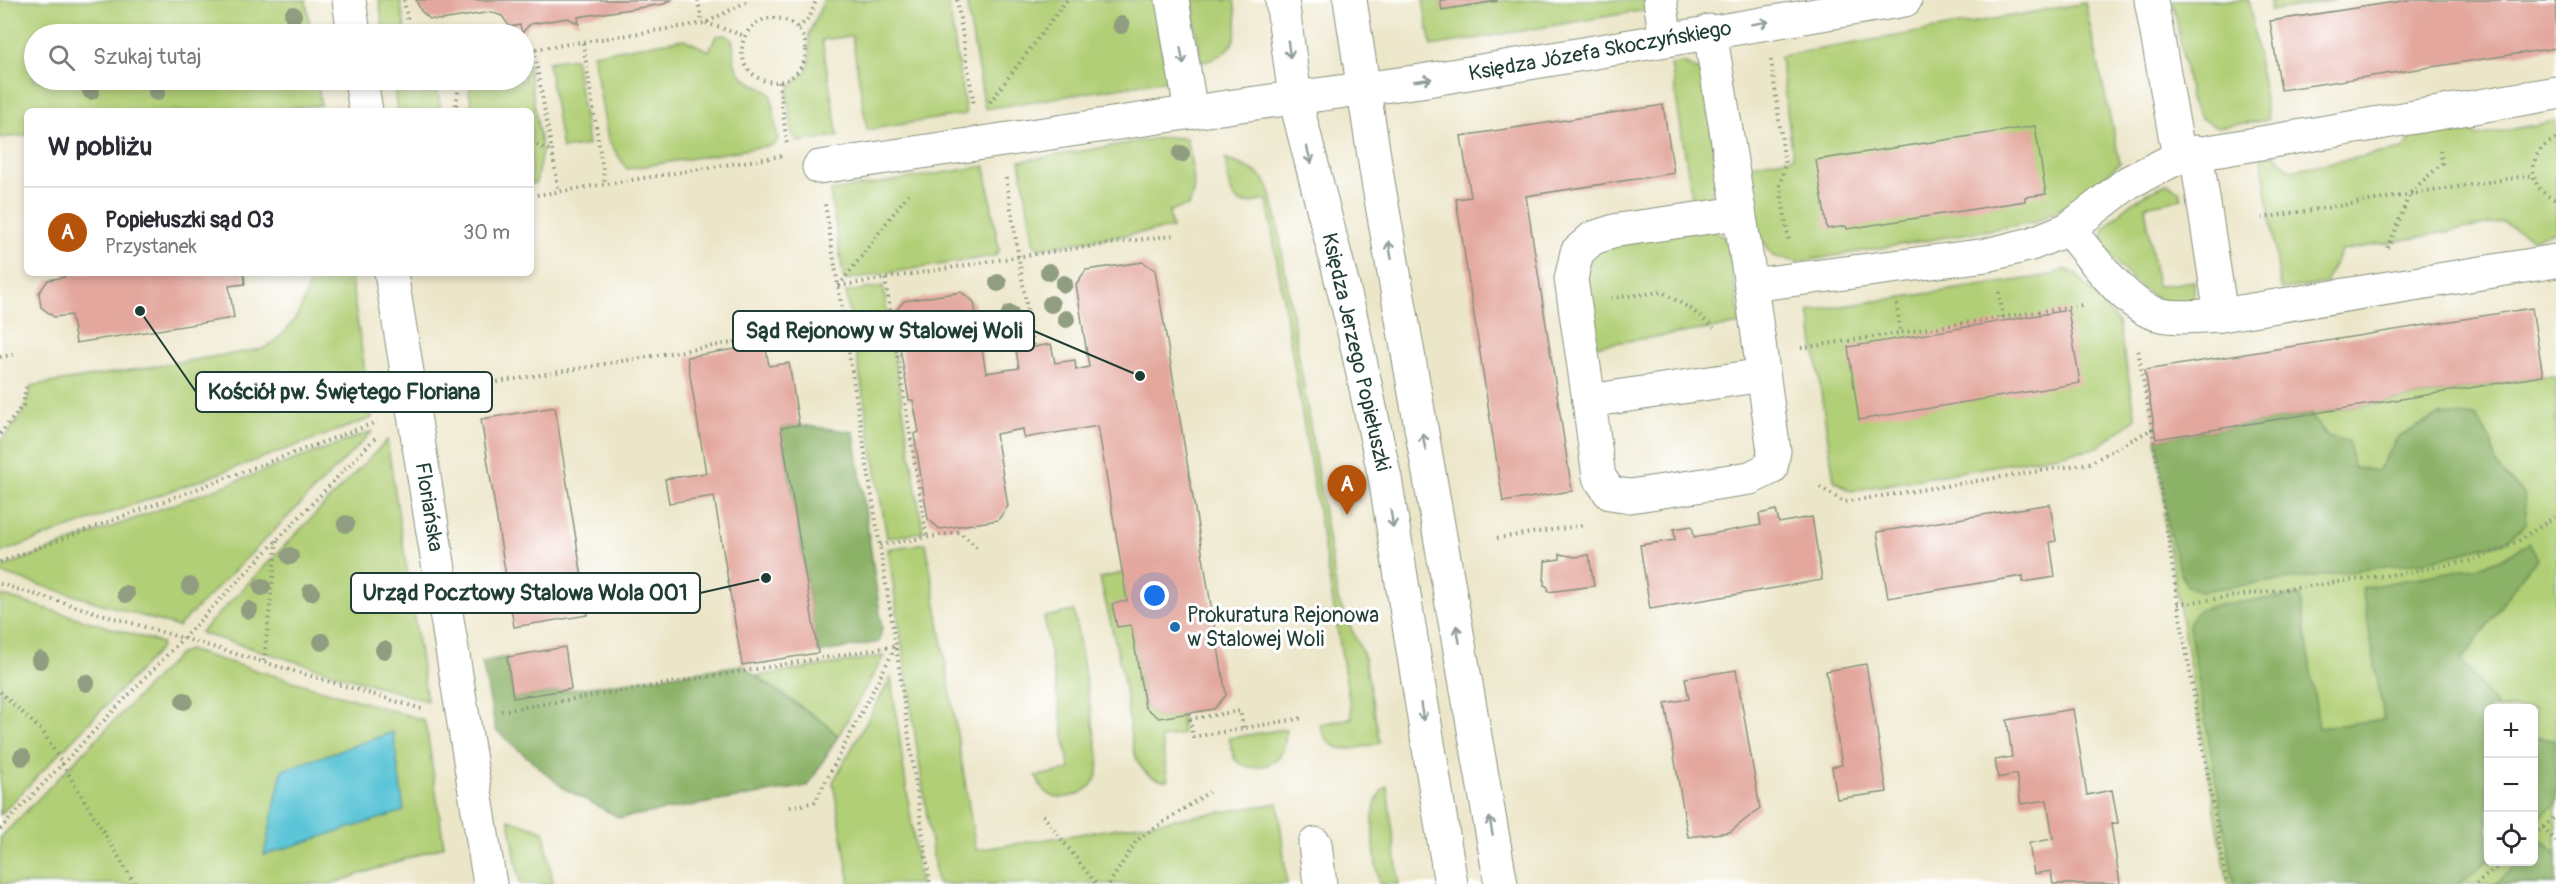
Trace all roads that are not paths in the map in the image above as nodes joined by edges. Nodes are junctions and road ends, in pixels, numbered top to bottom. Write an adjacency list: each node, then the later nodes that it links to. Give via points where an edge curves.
1 (349, 0): 8 (street)
2 (1172, 0): 16 (street, one-way to 16)
3 (1282, 0): 14 (street, Księdza Jerzego Popiełuszki, one-way to 14)
4 (1350, 0): 11 (street)
5 (1660, 0): 10 (street)
6 (1905, 0): 9 (street, Księdza Józefa Skoczyńskiego, one-way to 6)
7 (2151, 0): 17 (street)
8 (353, 24)
9 (1710, 32): 10 (street, Księdza Józefa Skoczyńskiego); 19 (street)
10 (1666, 39): 11 (street, Księdza Józefa Skoczyńskiego, one-way to 10)
11 (1365, 88): 14 (street, Księdza Józefa Skoczyńskiego); 31 (street, one-way to 11, via 1380,194)
12 (363, 90): 15 (street)
13 (2556, 93): 17 (street)
14 (1295, 98): 16 (street, Księdza Józefa Skoczyńskiego); 30 (street, Księdza Jerzego Popiełuszki, one-way to 30, via 1351,318 1385,478)
15 (366, 108)
16 (1191, 112): 18 (street, Księdza Józefa Skoczyńskiego, via 988,132 948,148)
17 (2188, 155): 20 (street, via 2129,182); 24 (street)
18 (819, 167)
19 (1739, 213): 23 (street); 26 (street, via 1618,230 1593,238 1577,252 1571,279)
20 (2068, 229): 23 (street, via 1987,255); 24 (street, via 2131,300 2152,312)
21 (2556, 261): 24 (street)
22 (391, 276): 28 (street, Floriańska, via 448,714)
23 (1751, 285): 25 (street)
24 (2221, 315)
25 (1763, 375): 26 (street); 26 (street, via 1774,451 1771,468 1750,478 1630,496 1610,493 1599,477)
26 (1589, 401)
27 (1315, 844): 29 (street)
28 (490, 884)
29 (1320, 884)
30 (1451, 884)
31 (1501, 884)

